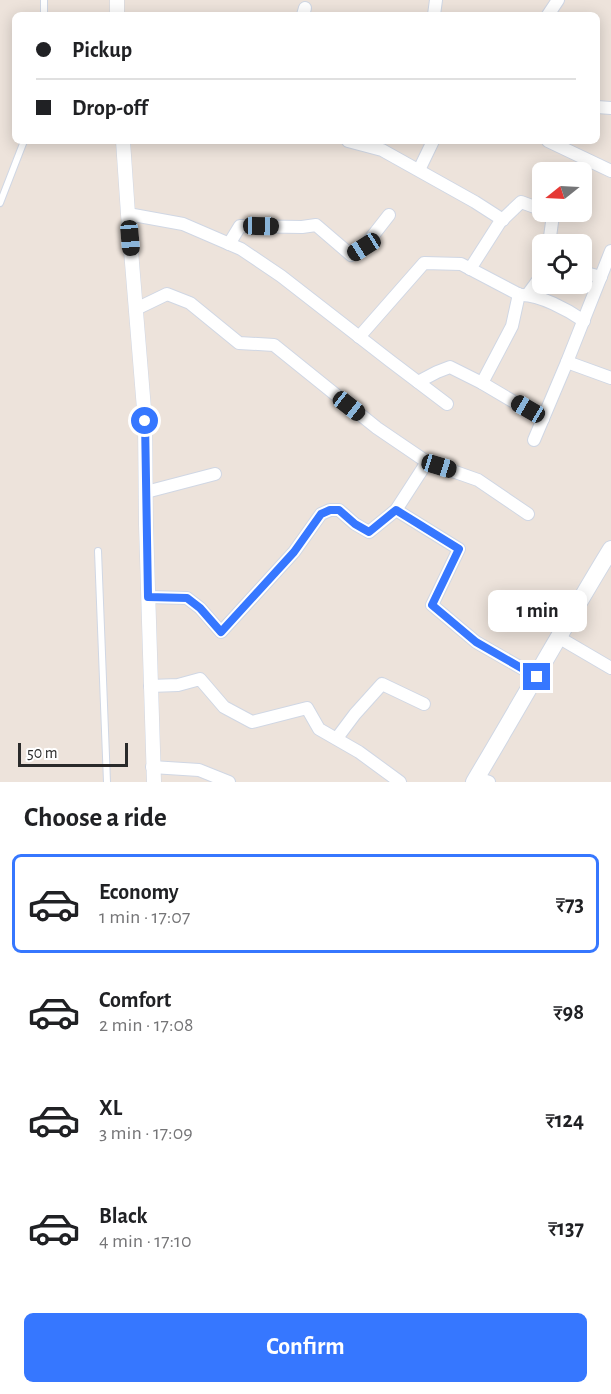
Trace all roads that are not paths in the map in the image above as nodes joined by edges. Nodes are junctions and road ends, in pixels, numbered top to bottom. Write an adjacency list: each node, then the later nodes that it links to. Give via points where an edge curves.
1 (23, 144): 8 (lane)
2 (123, 144): 10 (street)
3 (359, 144): 6 (street, via 382,150)
4 (432, 144): 6 (street)
5 (554, 144): 7 (street)
6 (419, 170): 12 (street)
7 (611, 171)
8 (0, 203)
9 (532, 206): 12 (street, via 521,202)
10 (128, 214): 13 (street, via 183,224); 20 (street)
11 (389, 215): 13 (street, via 364,247 351,255 316,225 240,226)
12 (503, 220): 15 (street)
13 (230, 244): 22 (street, via 281,276)
14 (611, 251): 17 (street)
15 (470, 269): 19 (street); 22 (street, via 461,264 424,263)
16 (592, 274): 17 (street)
17 (601, 276): 21 (street)
18 (532, 284): 19 (street)
19 (524, 294): 21 (street, via 572,312); 26 (street)
20 (136, 309): 30 (street, via 167,294 190,303 239,343 274,345 369,422); 32 (street)
21 (584, 321): 23 (street)
22 (359, 337): 25 (street)
23 (567, 362): 24 (street); 28 (street)
24 (611, 378)
25 (418, 382): 26 (street, via 450,367); 27 (street)
26 (482, 382): 28 (street)
27 (447, 404)
28 (543, 419): 29 (street)
29 (534, 440)
30 (427, 462): 33 (street); 34 (street, via 478,480)
31 (215, 474): 32 (street)
32 (146, 492): 37 (street)
33 (396, 510): 37 (street, via 369,532 339,510 321,514 294,552 221,632 187,598); 40 (street, via 459,549 432,605 476,642)
34 (528, 514)
35 (611, 549): 38 (main road)
36 (98, 551): 46 (lane)
37 (148, 597): 41 (street)
38 (558, 637): 39 (street); 40 (main road)
39 (611, 668)
40 (537, 677): 45 (main road)
41 (150, 686): 43 (street, via 200,679 224,707 252,722 307,708 319,729); 44 (street)
42 (424, 704): 43 (street, via 382,684)
43 (337, 738): 49 (street)
44 (152, 767): 47 (street); 48 (street, via 199,770)
45 (480, 781)
46 (107, 782)
47 (154, 782)
48 (229, 782)
49 (400, 782)

